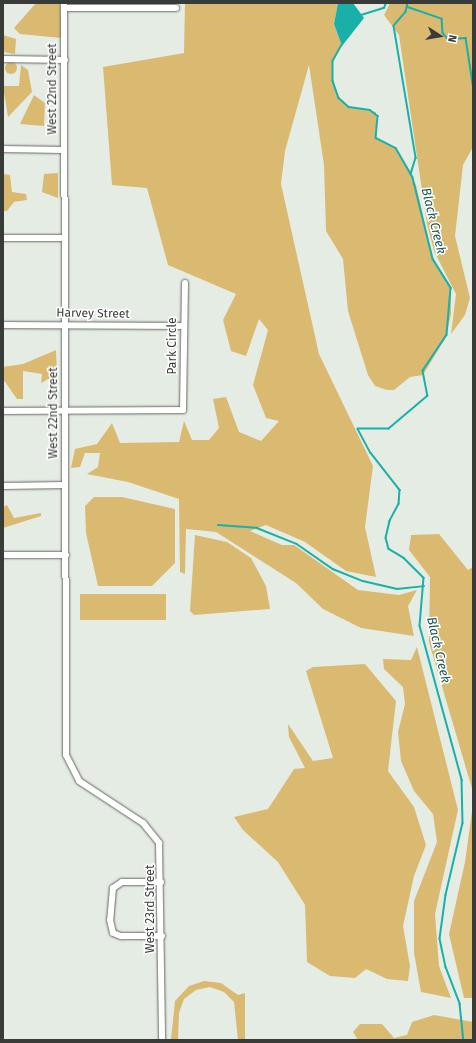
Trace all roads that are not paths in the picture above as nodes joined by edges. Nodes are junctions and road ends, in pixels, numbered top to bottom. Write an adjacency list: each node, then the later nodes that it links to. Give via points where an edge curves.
1 (64, 5): 2 (street); 4 (street, West 22nd Street)
2 (176, 8)
3 (3, 59): 4 (street)
4 (65, 60): 6 (street, West 22nd Street)
5 (3, 149): 6 (street)
6 (64, 150): 8 (street, West 22nd Street)
7 (3, 238): 8 (street)
8 (64, 238): 11 (street, West 22nd Street)
9 (185, 283): 12 (street, Park Circle)
10 (3, 325): 11 (street, Harvey Street)
11 (65, 325): 12 (street, Harvey Street); 14 (street, West 22nd Street)
12 (183, 326): 14 (street, Park Circle, via 183,410)
13 (3, 410): 14 (street)
14 (66, 411): 15 (street, West 22nd Street)
15 (65, 485): 16 (street); 18 (street, West 22nd Street)
16 (3, 486)
17 (3, 555): 18 (street)
18 (66, 555): 19 (street, West 22nd Street, via 66,755 79,781)
19 (110, 803): 20 (street, West 23rd Street, via 143,823 159,843)
20 (161, 882): 21 (street, West 23rd Street); 21 (street, via 122,882 113,888 110,920 113,933 122,936)
21 (162, 936): 22 (street, West 23rd Street)
22 (162, 1040)

